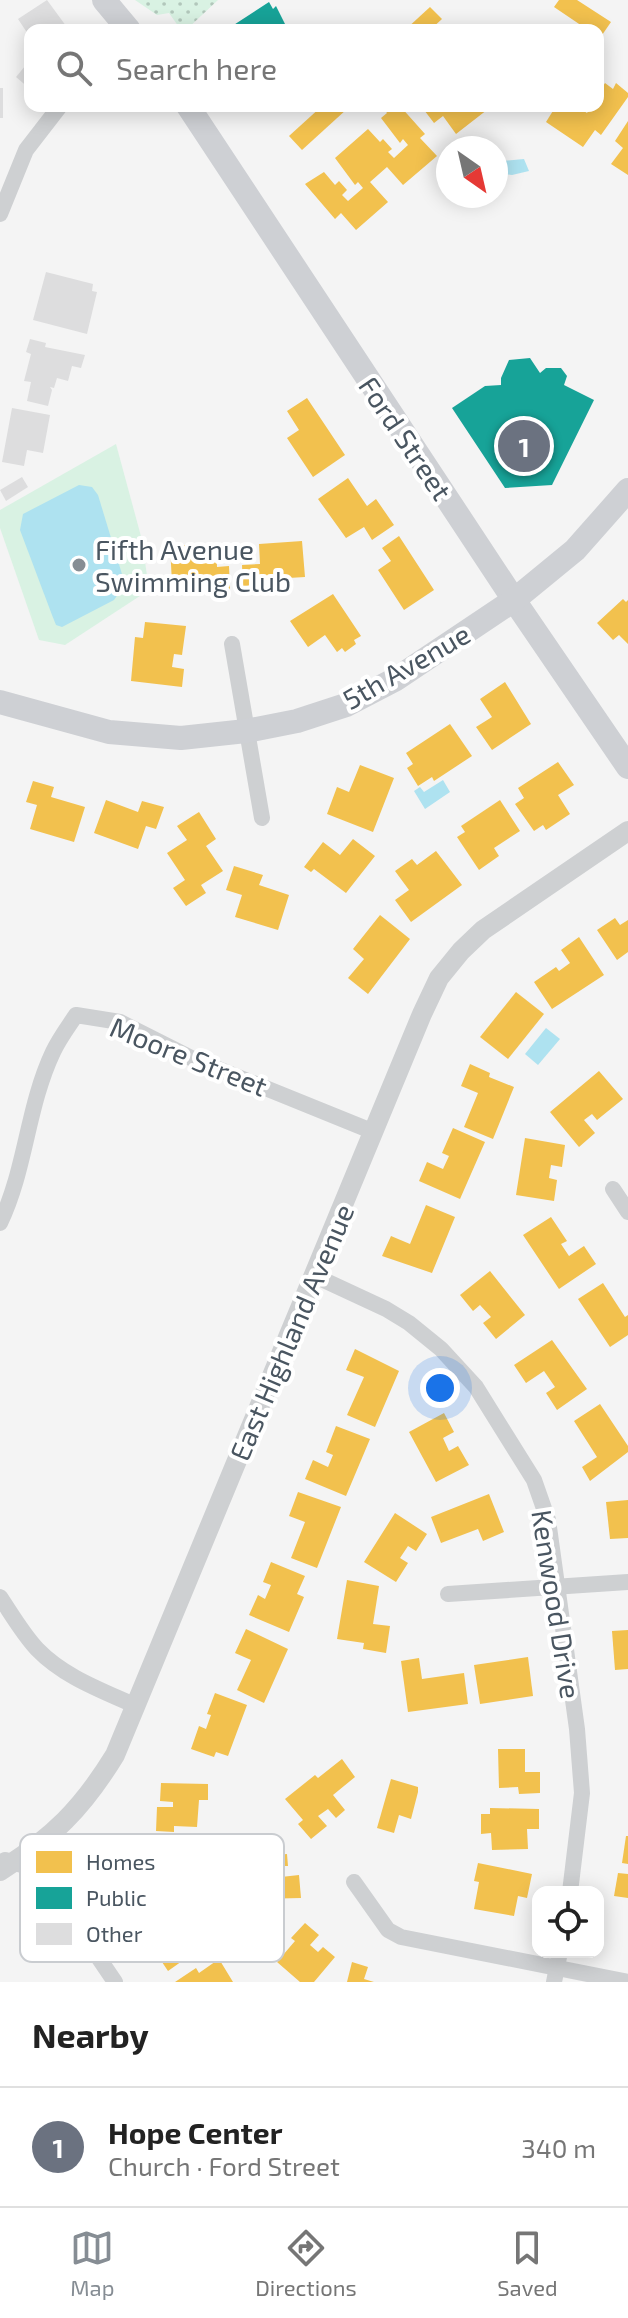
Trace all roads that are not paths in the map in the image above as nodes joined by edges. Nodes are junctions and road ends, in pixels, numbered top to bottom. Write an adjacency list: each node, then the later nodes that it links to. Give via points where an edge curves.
1 (104, 0): 2 (main road)
2 (124, 24)
3 (55, 112): 5 (street)
4 (192, 112): 8 (main road, Ford Street)
5 (4, 188): 6 (street)
6 (0, 214)
7 (628, 490): 8 (main road, via 575,550)
8 (514, 600): 11 (main road, 5th Avenue, via 396,679 346,705); 12 (main road, Ford Street)
9 (232, 644): 11 (street)
10 (0, 702): 11 (main road, 5th Avenue, via 109,732 181,738)
11 (246, 731): 13 (street)
12 (628, 767)
13 (262, 818)
14 (628, 831): 15 (street, East Highland Avenue, via 483,930 461,951 439,978)
15 (374, 1132): 18 (street, Moore Street, via 191,1058 120,1022 76,1015 53,1052); 19 (street, East Highland Avenue)
16 (613, 1189): 17 (street)
17 (628, 1212)
18 (0, 1223)
19 (315, 1276): 21 (street, Kenwood Drive, via 409,1323 476,1387 534,1480 548,1520); 24 (street, East Highland Avenue)
20 (628, 1582): 21 (street)
21 (558, 1586): 22 (street); 27 (street, Kenwood Drive, via 582,1793)
22 (448, 1594)
23 (0, 1597): 24 (street, via 28,1639 52,1662)
24 (136, 1706): 25 (street, East Highland Avenue, via 95,1788)
25 (50, 1834)
26 (354, 1882): 29 (street, via 388,1930 401,1937)
27 (571, 1886)
28 (101, 1962): 30 (street)
29 (557, 1967): 31 (street)
30 (115, 1982)
31 (628, 1982)

